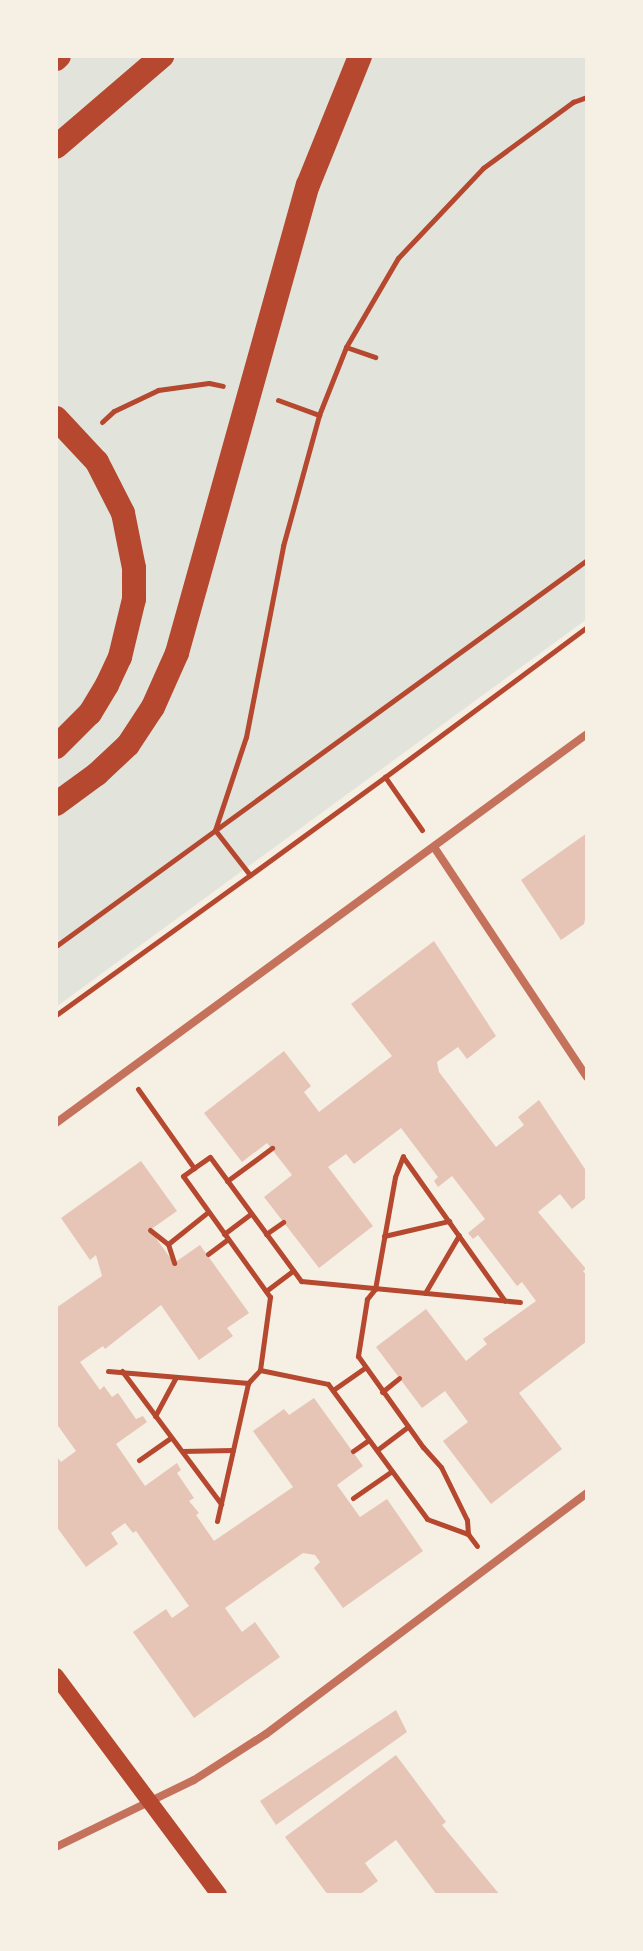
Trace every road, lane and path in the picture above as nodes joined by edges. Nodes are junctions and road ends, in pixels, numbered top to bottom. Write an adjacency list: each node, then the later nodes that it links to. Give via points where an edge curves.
1 (162, 56): 4 (highway)
2 (360, 56): 7 (highway, via 308,185)
3 (587, 97): 5 (path, via 483,168 398,258)
4 (56, 147)
5 (346, 347): 6 (path); 8 (path)
6 (375, 357)
7 (250, 390): 8 (path); 10 (path, via 209,383 158,390 114,411); 16 (highway, via 184,632 164,684 128,745)
8 (319, 415): 17 (path, via 283,546 246,737)
9 (56, 418): 10 (highway)
10 (82, 442): 14 (highway, via 123,513 134,599 125,643 107,685 90,713)
11 (587, 560): 17 (path)
12 (587, 627): 15 (path)
13 (587, 734): 18 (street)
14 (56, 747)
15 (385, 777): 17 (path, via 250,875); 18 (path)
16 (56, 804)
17 (215, 830): 20 (path)
18 (434, 847): 22 (street); 23 (street)
19 (249, 876): 21 (path)
20 (56, 946)
21 (56, 1015)
22 (126, 1072): 24 (street); 26 (path)
23 (587, 1077)
24 (56, 1123)
25 (272, 1148): 27 (path)
26 (194, 1168): 27 (path, via 210,1157); 28 (path, via 183,1176)
27 (227, 1181): 29 (path)
28 (208, 1212): 35 (path); 37 (path)
29 (251, 1214): 33 (path); 35 (path)
30 (449, 1221): 34 (path); 36 (path); 36 (path, via 403,1156)
31 (283, 1222): 33 (path)
32 (150, 1230): 37 (path)
33 (266, 1234): 40 (path)
34 (459, 1235): 43 (path); 44 (path)
35 (226, 1236): 38 (path); 42 (path)
36 (384, 1236): 41 (path)
37 (168, 1244): 39 (path)
38 (208, 1254)
39 (174, 1263)
40 (293, 1271): 41 (path, via 301,1281); 42 (path)
41 (375, 1289): 43 (path); 46 (path, via 367,1299 358,1356)
42 (266, 1291): 47 (path, via 270,1297)
43 (425, 1293): 44 (path)
44 (505, 1301): 45 (path)
45 (520, 1302)
46 (364, 1368): 53 (path); 54 (path)
47 (260, 1370): 52 (path); 53 (path, via 328,1384)
48 (108, 1371): 49 (path)
49 (122, 1371): 50 (path); 55 (path)
50 (176, 1377): 52 (path); 55 (path)
51 (399, 1378): 54 (path)
52 (248, 1383): 59 (path)
53 (333, 1390): 58 (path)
54 (382, 1392): 56 (path)
55 (155, 1416): 57 (path)
56 (408, 1427): 60 (path); 64 (path, via 441,1467 467,1520 468,1534 427,1519)
57 (171, 1438): 61 (path); 63 (path)
58 (369, 1440): 60 (path); 62 (path)
59 (233, 1450): 61 (path); 67 (path)
60 (377, 1450): 64 (path)
61 (181, 1451): 67 (path)
62 (353, 1451)
63 (139, 1460)
64 (392, 1471): 66 (path)
65 (587, 1493): 70 (street, via 266,1734 194,1780)
66 (353, 1498)
67 (221, 1504): 68 (path)
68 (217, 1521)
69 (56, 1676): 70 (main road)
70 (149, 1801): 71 (street); 72 (main road)
71 (56, 1847)
72 (219, 1895)

